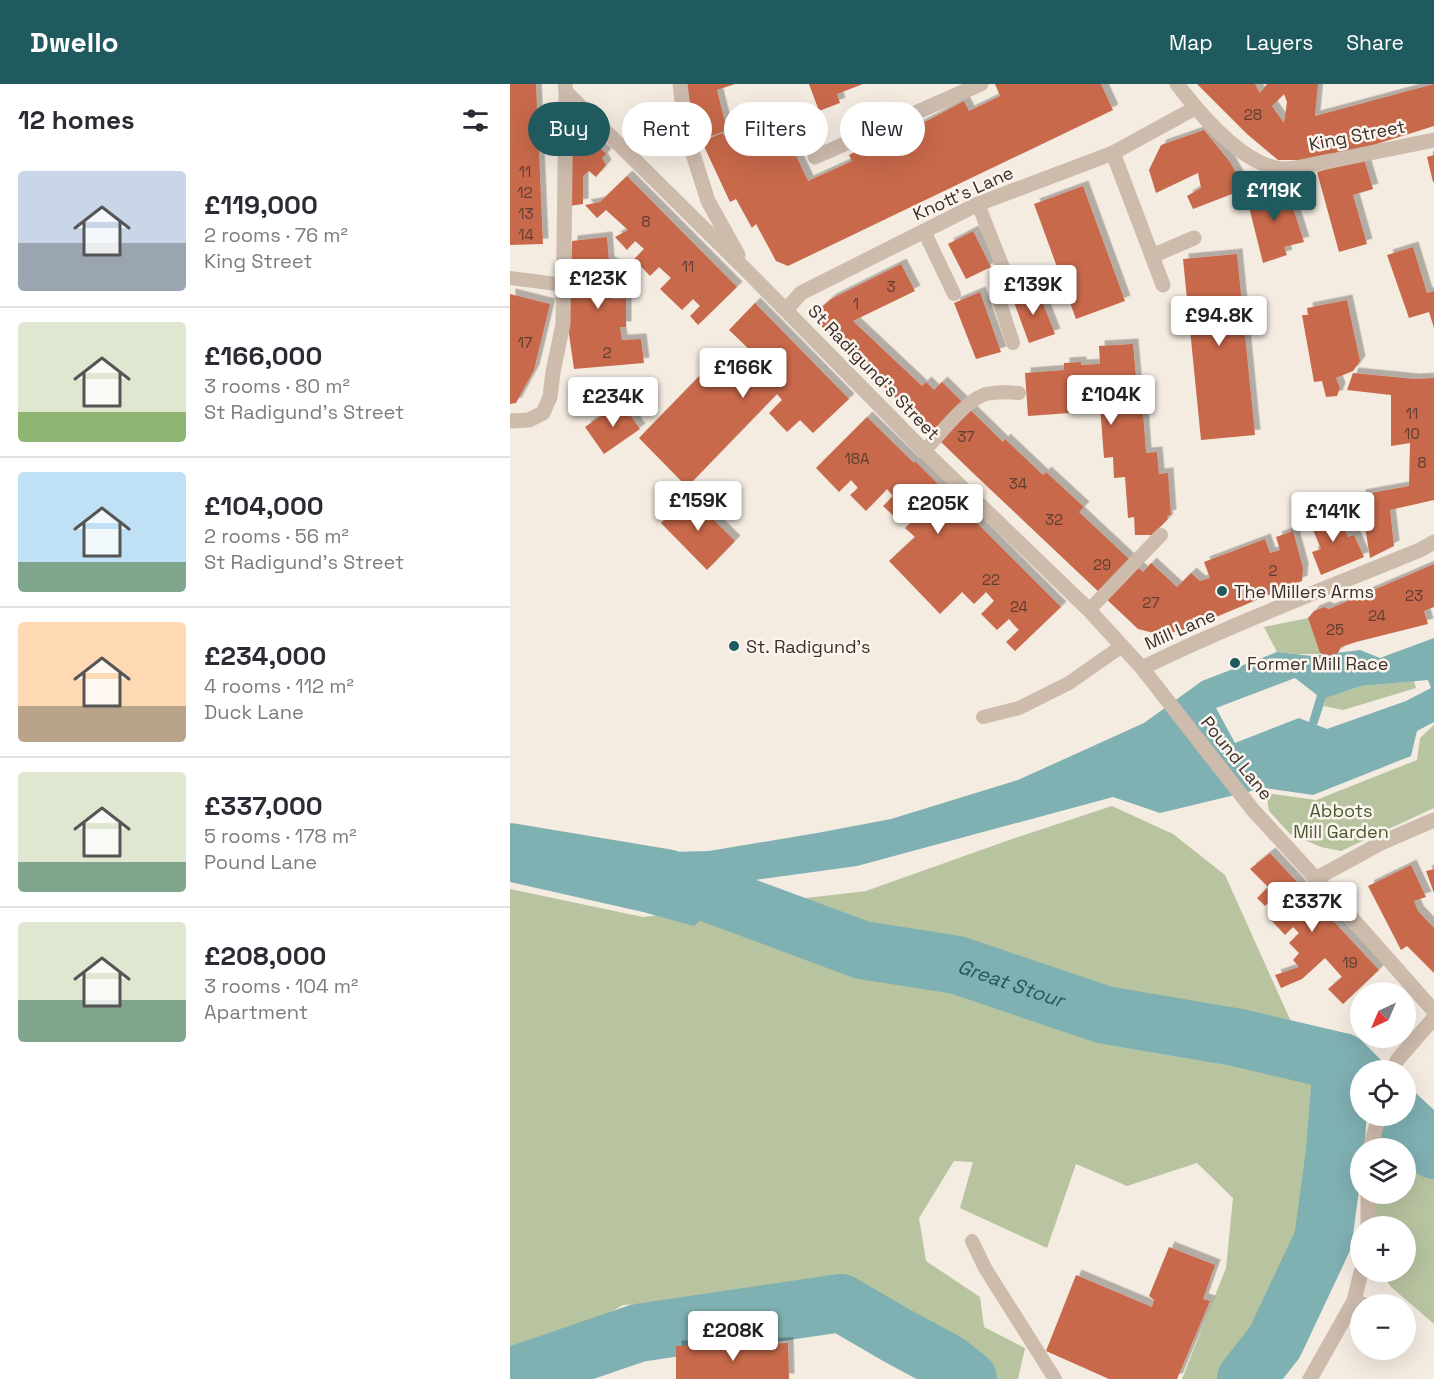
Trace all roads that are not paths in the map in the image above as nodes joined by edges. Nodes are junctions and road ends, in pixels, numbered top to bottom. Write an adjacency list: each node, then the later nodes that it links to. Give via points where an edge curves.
1 (680, 84): 13 (street, via 686,132 708,201)
2 (981, 84): 8 (street)
3 (1177, 84): 5 (street, King Street)
4 (565, 88): 13 (street, St Radigund's Street); 15 (street)
5 (1195, 108): 6 (street, King Street, via 1245,154 1282,169); 7 (street, Knott's Lane)
6 (1434, 140)
7 (1113, 153): 9 (street, Knott's Lane); 12 (street)
8 (815, 157)
9 (978, 204): 10 (street, Knott's Lane); 19 (lane, via 1010,283 998,297)
10 (924, 231): 17 (lane); 18 (street, Knott's Lane, via 801,293)
11 (1194, 238): 12 (street)
12 (1152, 256): 16 (street)
13 (747, 271): 18 (street, St Radigund's Street)
14 (510, 278): 15 (lane)
15 (564, 285): 21 (street, via 563,324 550,397 543,413 529,420)
16 (1163, 285)
17 (954, 294)
18 (786, 310): 22 (street, St Radigund's Street)
19 (1013, 343)
20 (1019, 393): 22 (lane, via 985,394 972,401)
21 (510, 421)
22 (924, 451): 25 (street, St Radigund's Street)
23 (1161, 536): 25 (lane)
24 (1434, 542): 27 (street, Mill Lane)
25 (1089, 610): 26 (street, St Radigund's Street)
26 (1122, 646): 27 (street, St Radigund's Street); 29 (lane, via 1069,683 1019,708)
27 (1142, 668): 28 (street, St Radigund's Street)
28 (1156, 687): 31 (street, Pound Lane, via 1253,810)
29 (983, 717)
30 (1434, 820): 31 (street)
31 (1315, 879): 32 (street, Pound Lane)
32 (1434, 1011)
33 (1434, 1018): 34 (street)
34 (1397, 1060)
35 (972, 1242): 37 (lane)
36 (1350, 1318): 38 (street)
37 (1055, 1379)
38 (1310, 1379)

